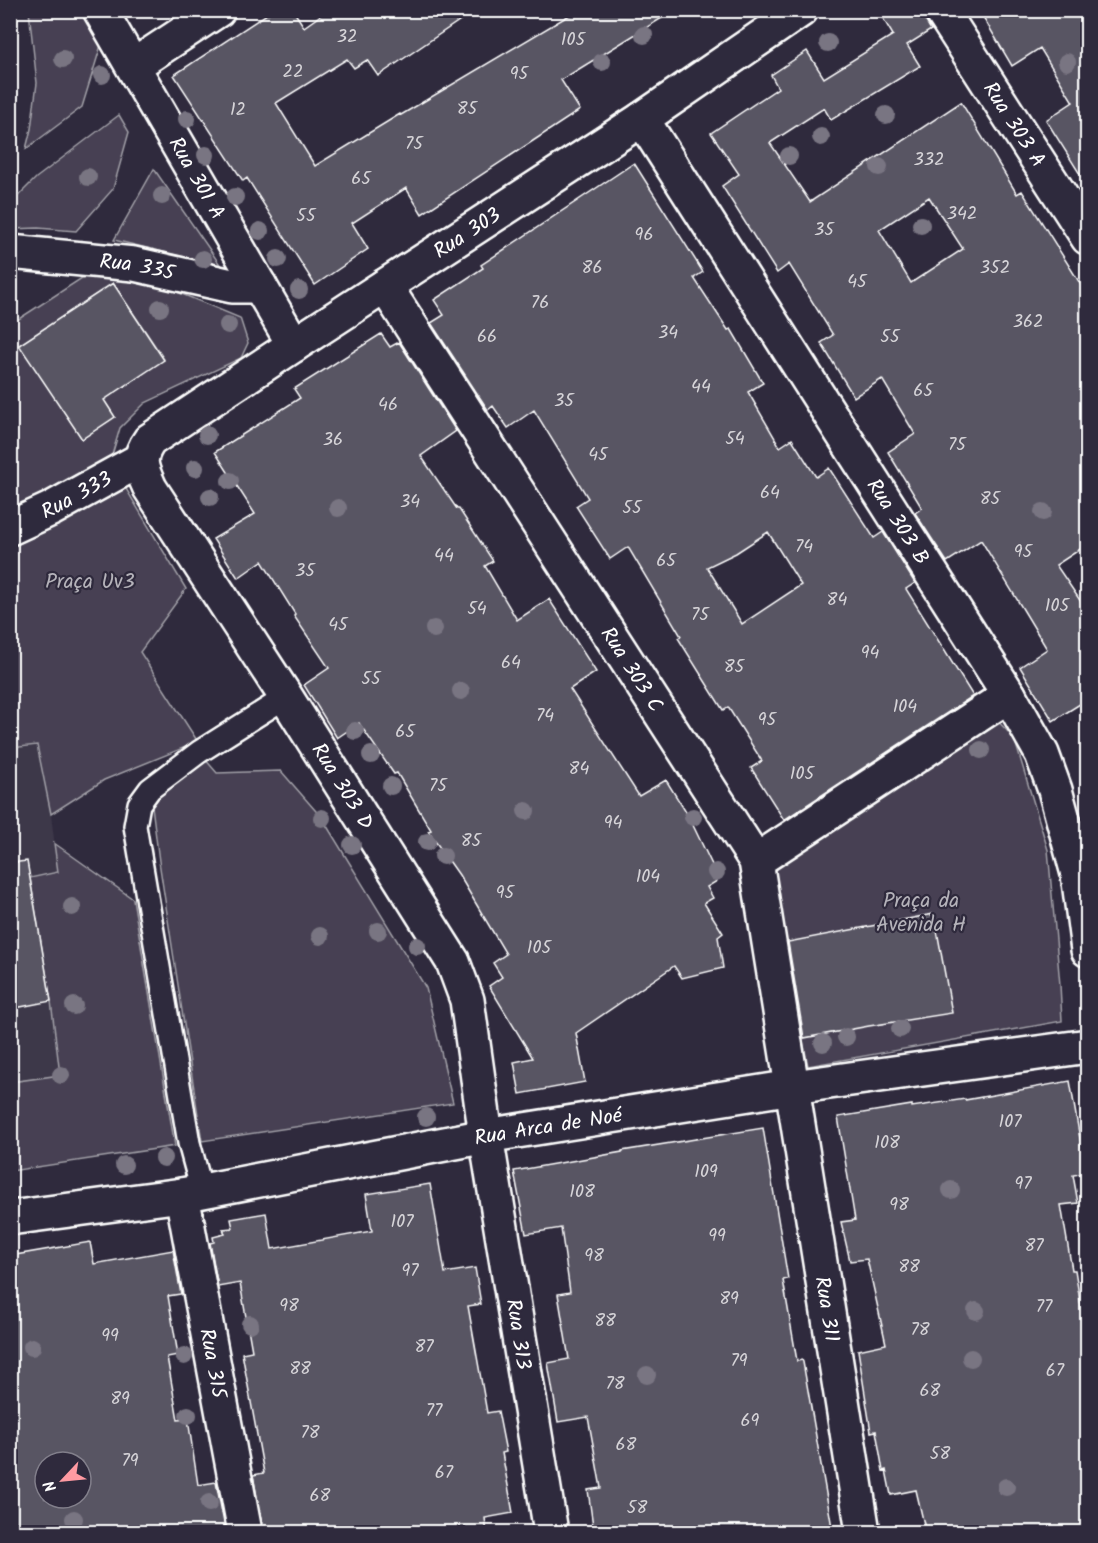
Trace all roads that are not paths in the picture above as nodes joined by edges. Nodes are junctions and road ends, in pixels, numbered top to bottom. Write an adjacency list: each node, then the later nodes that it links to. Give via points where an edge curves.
1 (100, 10): 5 (street, Rua 301 A)
2 (218, 10): 5 (street)
3 (801, 10): 6 (street, Rua 303)
4 (941, 10): 7 (street, Rua 303 A)
5 (133, 66): 9 (street, Rua 301 A)
6 (642, 119): 10 (street, Rua 303); 14 (street, Rua 303 B)
7 (1088, 238)
8 (10, 252): 9 (street, Rua 335, via 134,264 232,286)
9 (260, 286): 11 (street, Rua 301 A)
10 (385, 286): 11 (street, Rua 303); 16 (street, Rua 303 C)
11 (294, 345): 12 (street, Rua 303, via 150,440)
12 (140, 460): 13 (street, Rua 333); 15 (street, Rua 303 D, via 150,488)
13 (10, 528)
14 (1009, 695): 16 (street); 17 (street, Rua 303 B, via 1042,754)
15 (286, 697): 21 (street, Rua 303 D, via 453,962 467,1000); 22 (lane, via 199,752 150,789 139,804 135,826 189,1143)
16 (756, 861): 20 (street, Rua 303 C)
17 (1083, 876): 18 (street, Rua 303 B)
18 (1088, 950)
19 (1088, 1046): 20 (street, Rua Arca de Noé)
20 (793, 1086): 21 (street, Rua Arca de Noé); 26 (street, Rua 311)
21 (486, 1136): 22 (street, Rua Arca de Noé); 25 (street, Rua 313)
22 (192, 1193): 23 (street, Rua Arca de Noé); 24 (street, Rua 315)
23 (10, 1218)
24 (245, 1533)
25 (551, 1533)
26 (864, 1533)

